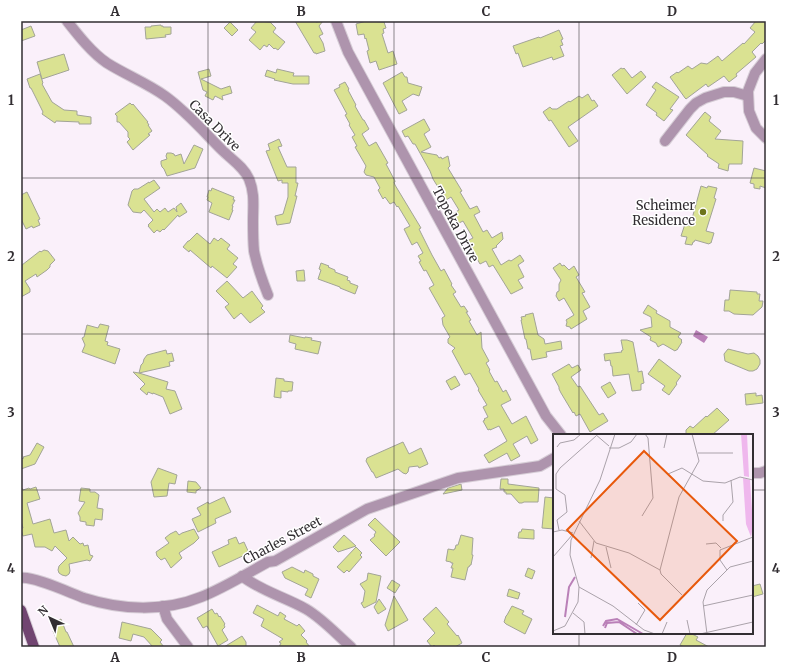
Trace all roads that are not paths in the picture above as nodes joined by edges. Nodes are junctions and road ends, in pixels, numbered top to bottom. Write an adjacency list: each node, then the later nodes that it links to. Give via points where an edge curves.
1 (67, 21): 7 (street, Casa Drive, via 106,62 166,96 240,167 248,178 254,195 254,251)
2 (336, 21): 8 (street, Topeka Drive, via 348,52 546,416)
3 (766, 59): 4 (street, via 755,73)
4 (748, 96): 5 (street, via 749,111 756,128); 6 (street, via 724,92 696,103)
5 (766, 138)
6 (665, 142)
7 (268, 295)
8 (560, 434)
9 (553, 459): 12 (street, Charles Street, via 540,466 458,478 367,509 275,561)
10 (766, 471): 11 (street)
11 (753, 473)
12 (242, 576): 14 (street, Charles Street, via 200,598); 18 (street, via 251,583 307,610)
13 (21, 578): 14 (street, Charles Street, via 35,579 108,604 146,608)
14 (163, 606): 17 (street, via 167,619)
15 (21, 610): 16 (main road)
16 (34, 647)
17 (188, 647)
18 (351, 647)

